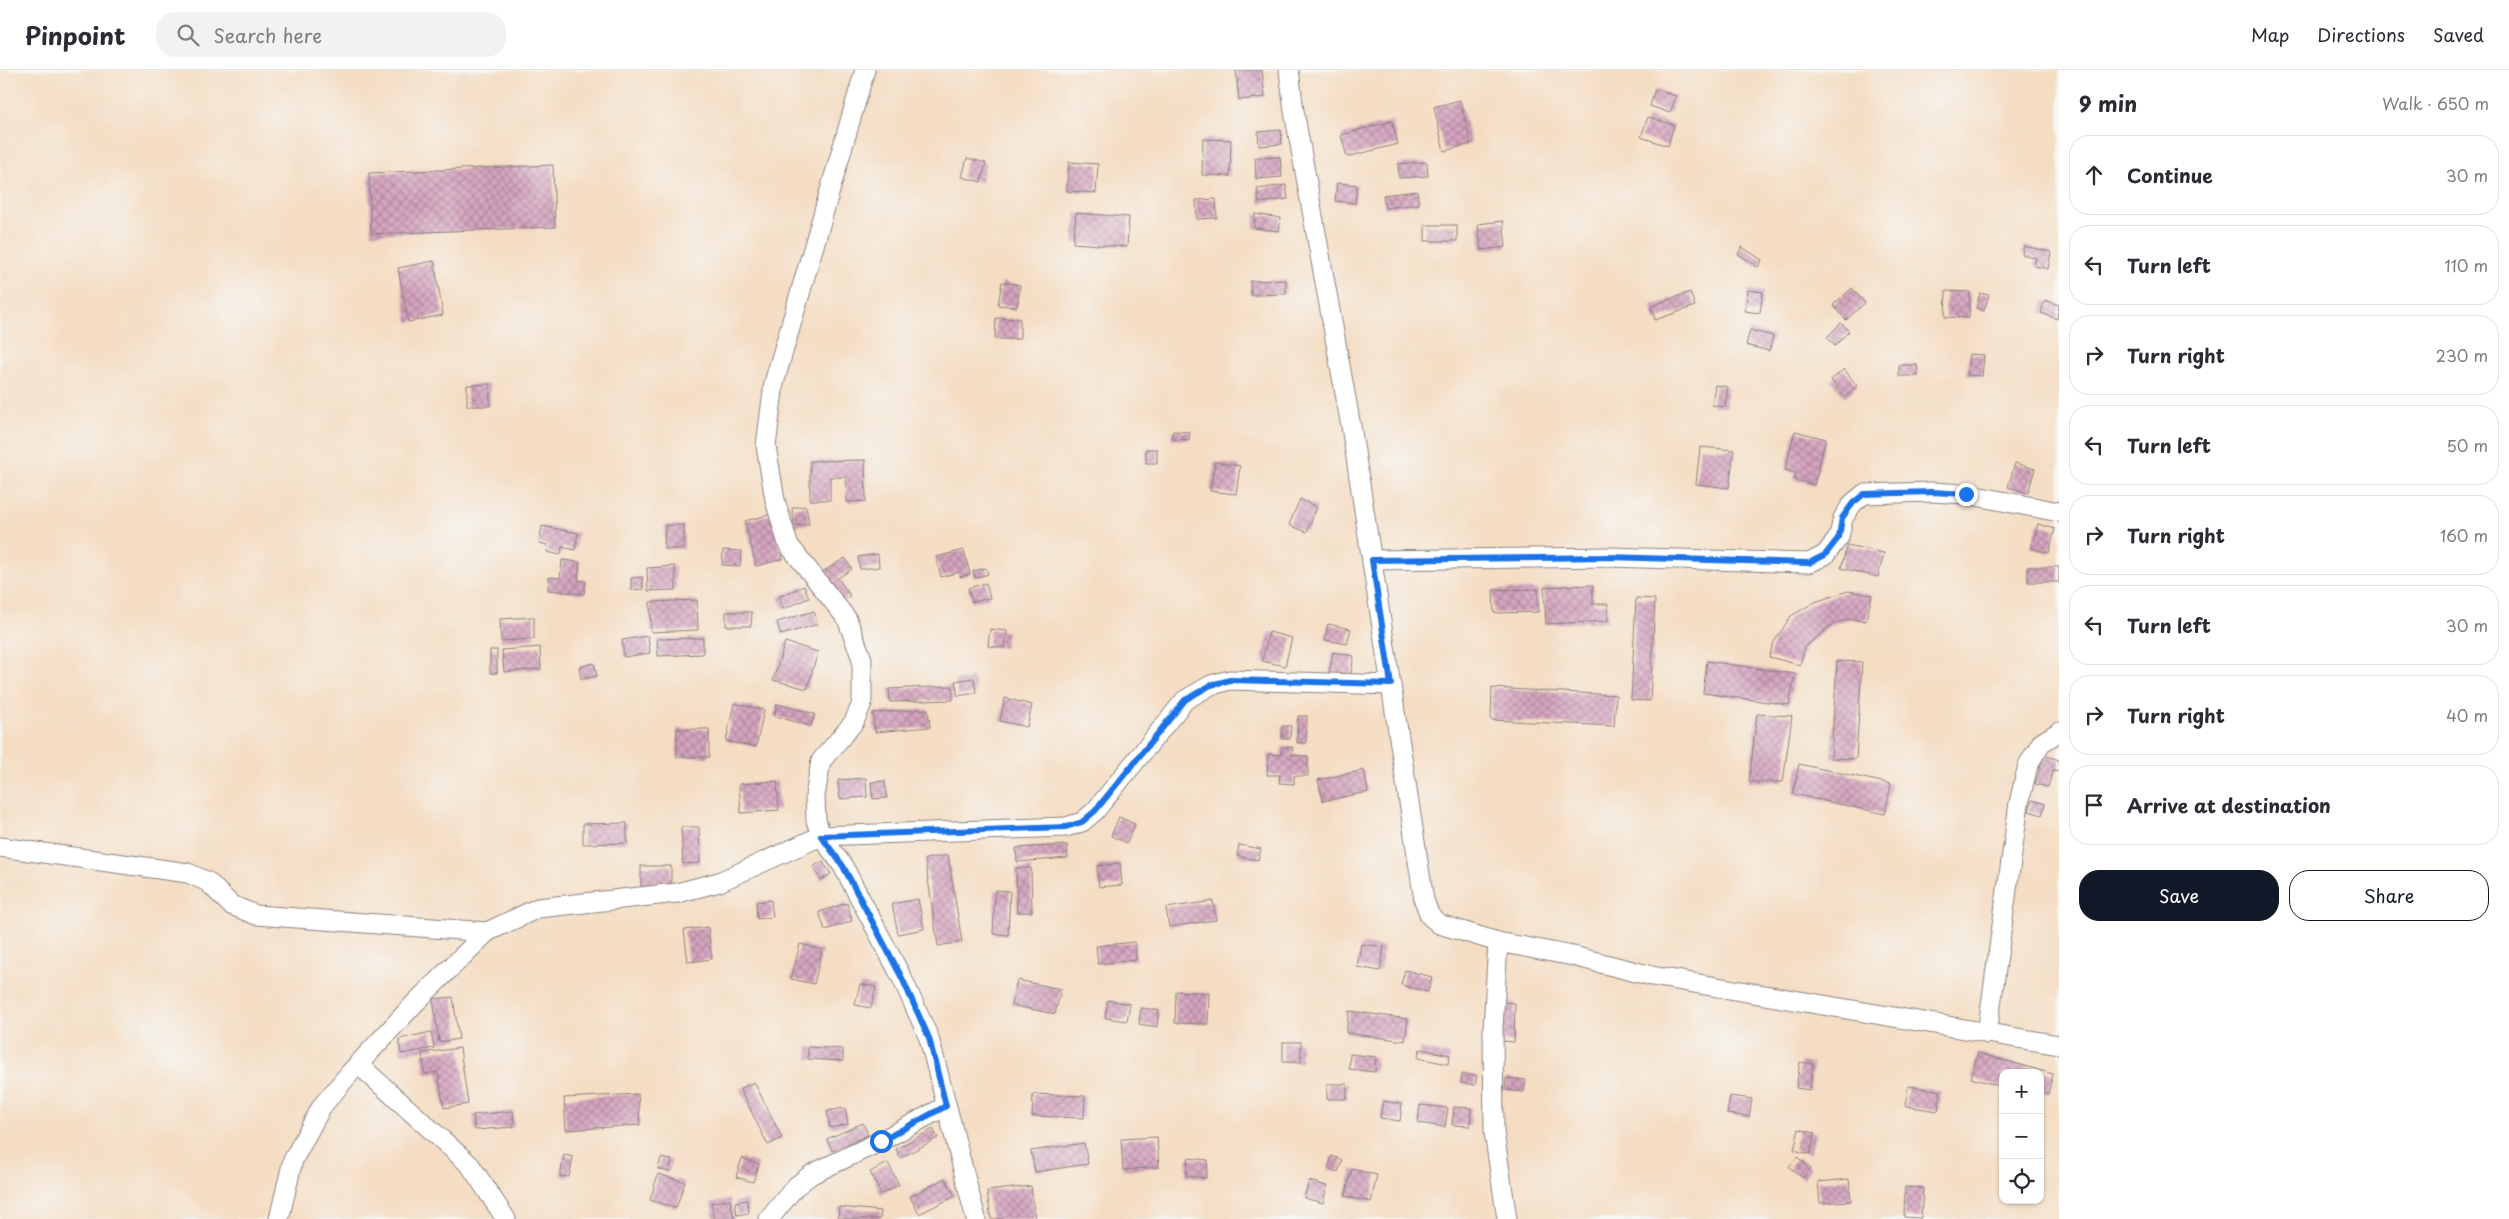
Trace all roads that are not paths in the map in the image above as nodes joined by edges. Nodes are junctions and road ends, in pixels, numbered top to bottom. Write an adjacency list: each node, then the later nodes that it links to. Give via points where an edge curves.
1 (864, 70): 7 (street, via 774,383 766,446 774,500 788,544 848,619 862,659 862,703 854,722 821,761 815,796 816,820)
2 (1289, 70): 4 (street)
3 (2059, 512): 4 (street, via 1966,494 1864,494 1842,518 1839,537 1825,555 1809,563 1608,557)
4 (1372, 560): 5 (street)
5 (1391, 684): 7 (street, via 1230,680 1211,685 1185,700 1095,811 1082,822 1066,827); 10 (street, via 1424,900 1430,916 1439,924)
6 (2059, 732): 11 (street, via 2041,743 2028,765 2019,803)
7 (821, 836): 9 (street, via 720,882 678,893 538,908); 14 (street, via 843,866 902,978 929,1038)
8 (0, 847): 9 (street, via 188,873 208,882 231,905 256,915)
9 (487, 932): 13 (street)
10 (1498, 942): 11 (street, via 1652,976); 19 (street, via 1493,1028 1494,1132)
11 (1987, 1034): 12 (street)
12 (2059, 1045)
13 (358, 1064): 15 (street, via 322,1106 293,1160); 16 (street, via 470,1165)
14 (946, 1106): 17 (street, via 812,1174 795,1187); 18 (street)
15 (279, 1219)
16 (506, 1219)
17 (769, 1219)
18 (976, 1219)
19 (1507, 1219)

